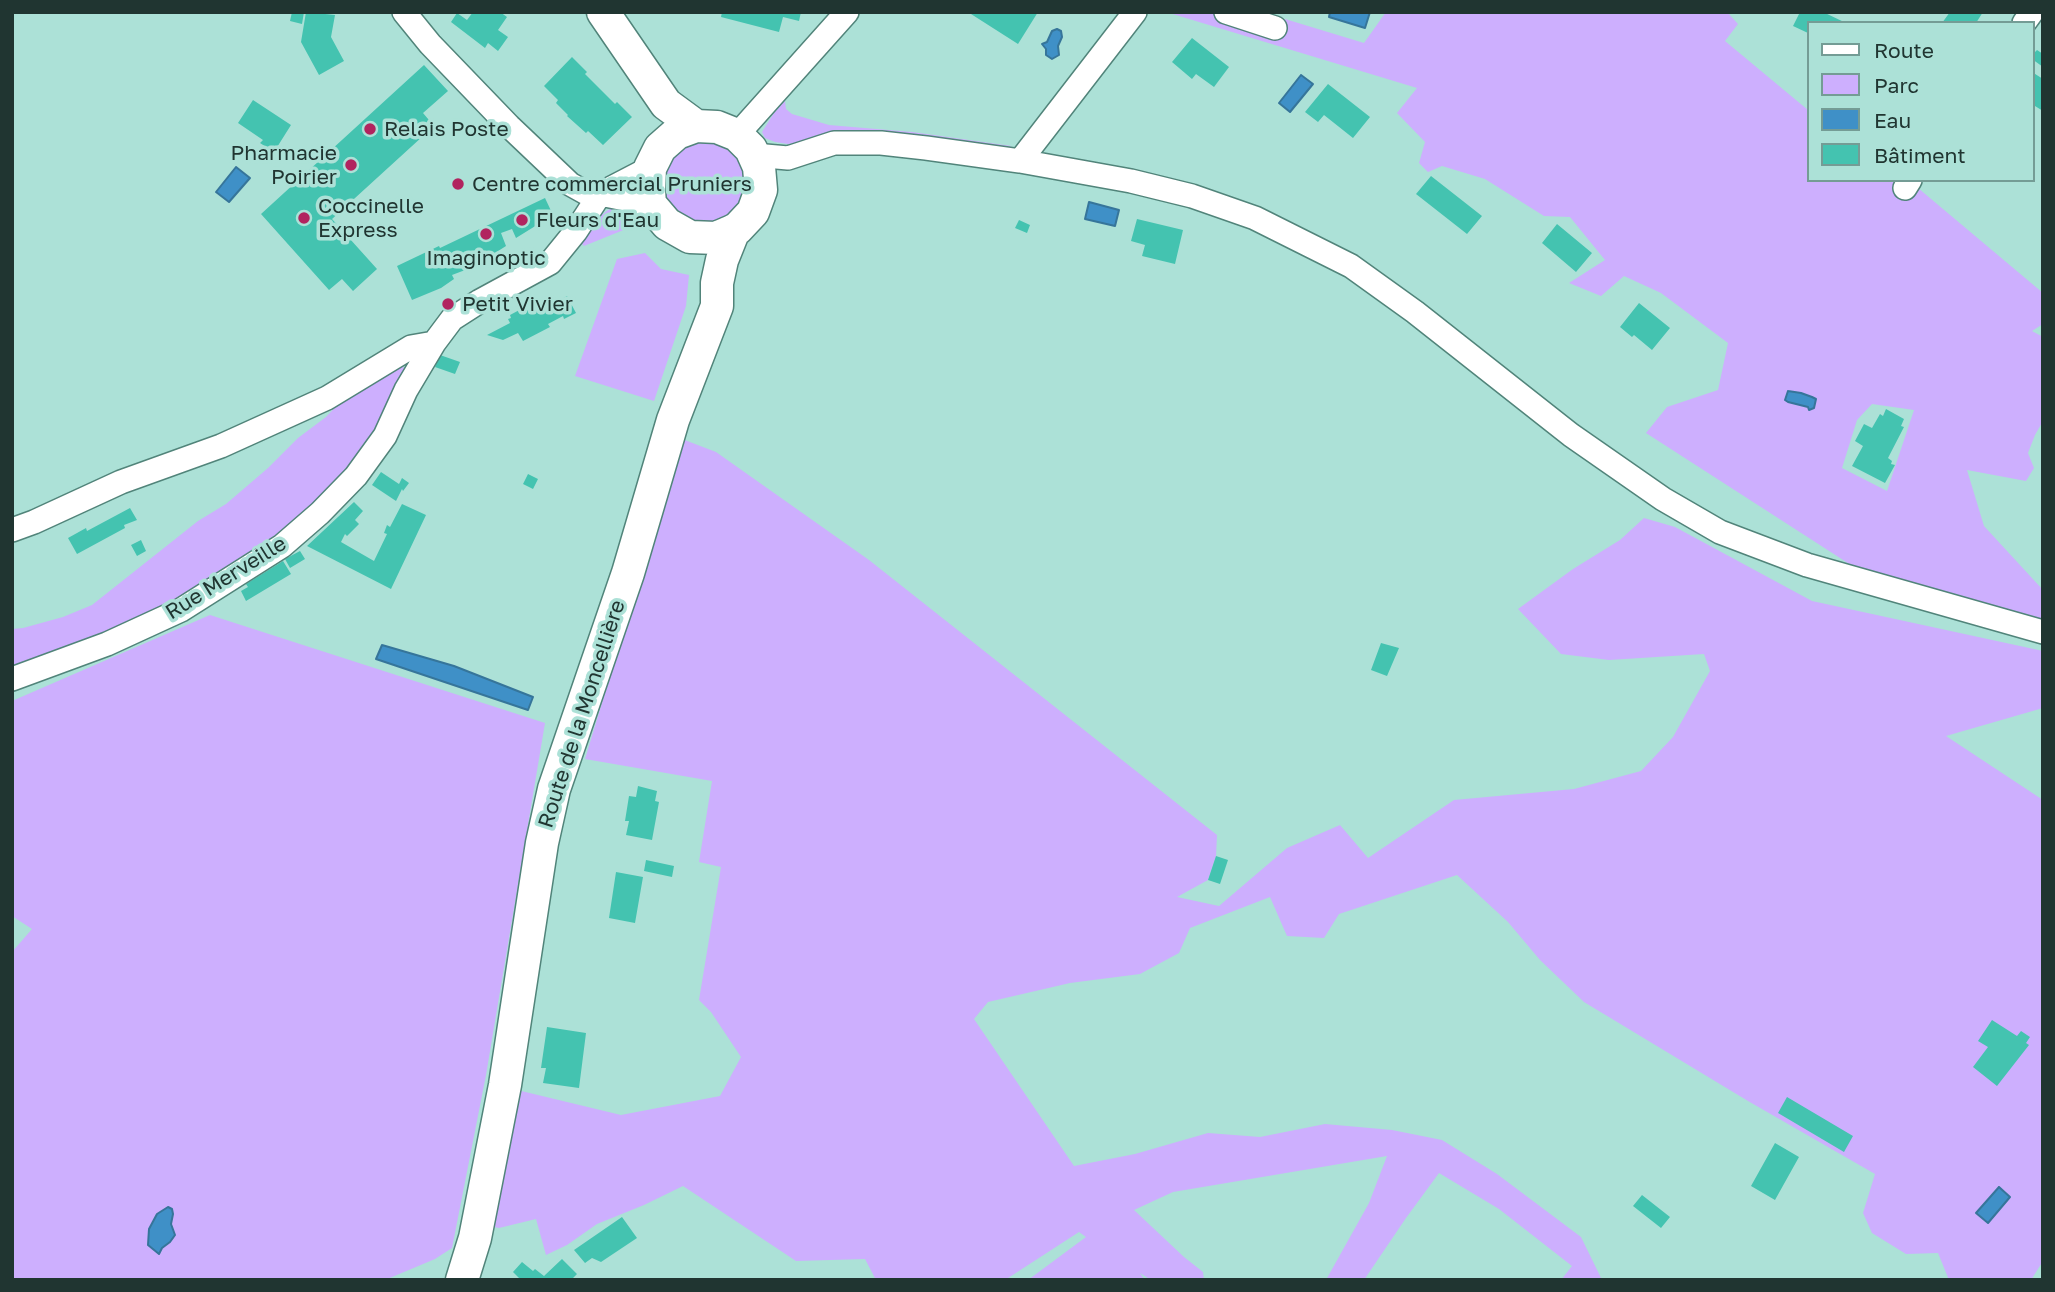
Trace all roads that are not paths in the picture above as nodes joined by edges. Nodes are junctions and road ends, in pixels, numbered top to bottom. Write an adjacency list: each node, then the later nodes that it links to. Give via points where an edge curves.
1 (404, 12): 12 (street, via 430,44 570,184 588,194)
2 (604, 12): 7 (street)
3 (847, 12): 10 (street)
4 (1135, 12): 11 (street)
5 (1226, 12): 6 (street)
6 (1275, 28)
7 (666, 104): 8 (street); 9 (street)
8 (696, 126): 9 (street, via 677,133); 10 (street, via 717,127)
9 (658, 155): 12 (street); 13 (street)
10 (750, 157): 11 (street, via 788,158 834,143 881,143); 14 (street, via 761,190 753,212)
11 (1020, 161): 19 (street, via 1131,181 1255,218 1351,266 1572,435 1663,499 1720,532 1807,565)
12 (600, 194): 13 (street); 17 (street, Rue Merveille, via 550,263 452,319)
13 (650, 204): 15 (street, via 667,224)
14 (734, 230): 15 (street, via 716,238); 16 (street, Route de la Moncellière)
15 (690, 237): 16 (street, via 709,260)
16 (717, 283): 21 (street, Route de la Moncellière, via 717,306 670,430 628,573 554,789 505,1085 475,1238)
17 (434, 343): 18 (street, via 411,347 327,398 264,427); 20 (street, Rue Merveille, via 385,436 356,476 282,547 181,610 107,644)
18 (12, 530)
19 (2043, 632)
20 (12, 679)
21 (462, 1280)

